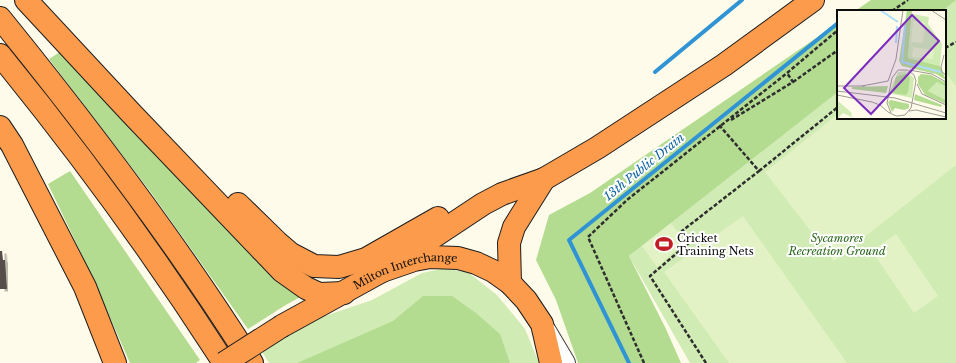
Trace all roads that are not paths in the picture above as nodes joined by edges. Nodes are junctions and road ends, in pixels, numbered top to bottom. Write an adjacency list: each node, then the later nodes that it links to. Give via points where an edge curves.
1 (26, 0): 5 (highway)
2 (813, 0): 7 (highway, via 724,65 597,148)
3 (0, 18): 17 (highway, via 143,201 217,307)
4 (0, 55): 16 (highway, via 123,216)
5 (131, 113): 8 (highway, via 163,131 277,242 291,254 314,266 339,267 366,259 457,207); 12 (highway, via 282,271 306,288 320,294)
6 (0, 127): 9 (highway, via 12,145)
7 (544, 179): 8 (highway, via 502,194); 11 (highway, via 514,227 509,243)
8 (483, 204): 10 (highway)
9 (51, 222): 14 (highway); 15 (highway, via 85,287)
10 (382, 271): 11 (highway, Milton Interchange, via 430,257 458,258 493,271); 12 (highway, Milton Interchange)
11 (510, 283): 13 (highway, Milton Interchange, via 526,300)
12 (344, 293): 16 (highway, Milton Interchange, bridge, via 282,326)
13 (542, 324): 18 (highway, Milton Interchange); 19 (street)
14 (103, 363)
15 (115, 363)
16 (224, 363)
17 (252, 363)
18 (551, 363)
19 (565, 363)

